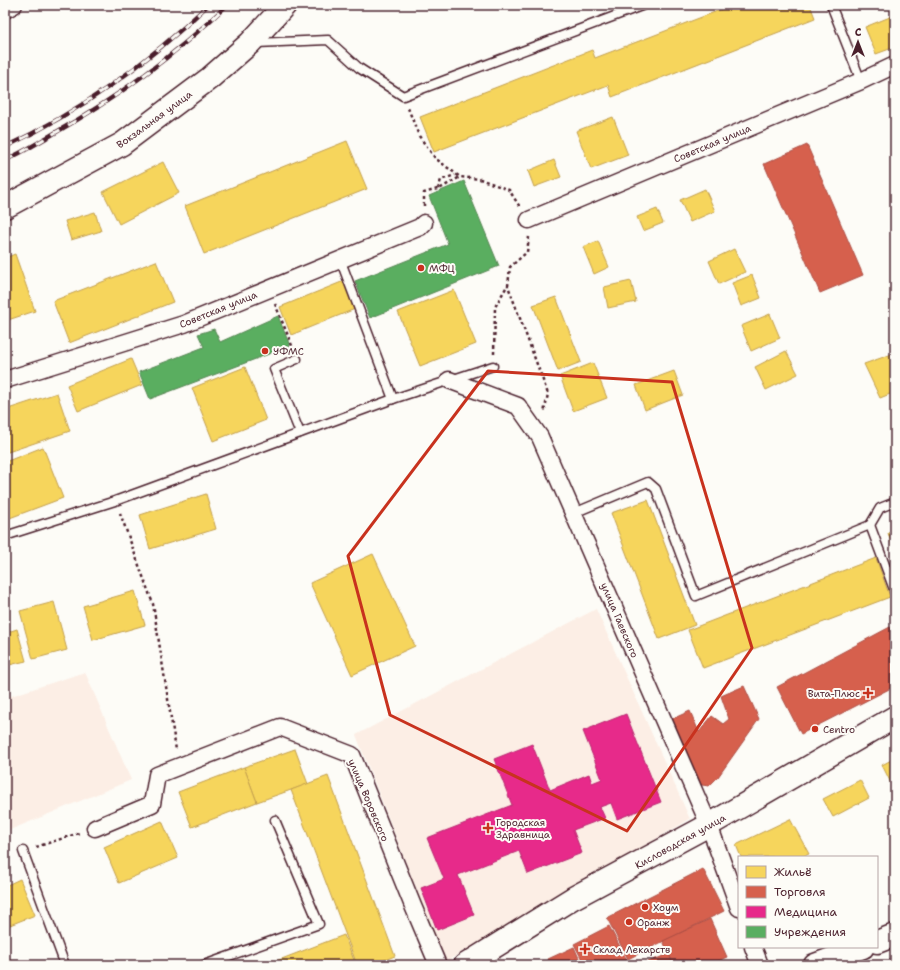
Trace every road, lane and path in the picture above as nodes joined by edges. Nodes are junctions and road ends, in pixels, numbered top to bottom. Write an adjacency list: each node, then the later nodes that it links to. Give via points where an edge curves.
1 (14, 5): 5 (street)
2 (284, 5): 6 (street, Вокзальная улица)
3 (644, 5): 9 (lane)
4 (831, 5): 8 (lane)
5 (5, 10)
6 (250, 43): 9 (lane, via 328,40 359,68); 13 (street, Вокзальная улица, via 210,78 122,144)
7 (895, 65): 8 (street, Советская улица)
8 (861, 81): 14 (street, Советская улица)
9 (403, 96): 10 (path, via 419,136 435,158)
10 (455, 175): 11 (path); 12 (path, via 441,180)
11 (460, 177): 12 (path); 14 (path, via 480,179 509,190)
12 (438, 188): 15 (path, via 424,193)
13 (5, 207)
14 (529, 220): 17 (path, via 527,252 510,266)
15 (424, 223): 16 (street, Советская улица, via 420,227)
16 (340, 259): 18 (street, Советская улица); 23 (lane)
17 (508, 286): 20 (path, via 495,307); 25 (path, via 548,394)
18 (269, 289): 19 (path); 21 (street, Советская улица, via 184,324)
19 (297, 359): 24 (lane, via 274,369)
20 (493, 366): 22 (lane)
21 (5, 380)
22 (449, 380): 23 (lane); 25 (street, улица Гаевского, via 518,406)
23 (393, 399): 24 (lane)
24 (300, 433): 26 (lane)
25 (540, 437): 28 (street, улица Гаевского)
26 (115, 501): 30 (lane); 33 (path, via 153,604)
27 (895, 502): 29 (lane, via 880,508)
28 (574, 513): 29 (lane, via 648,482 656,488 696,596); 35 (street, улица Гаевского)
29 (870, 525): 31 (lane)
30 (5, 536)
31 (895, 592)
32 (895, 717): 35 (street, Кисловодская улица)
33 (179, 766): 36 (street, улица Воровского, via 157,775 152,804); 45 (street, улица Воровского, via 280,727 352,755)
34 (275, 820): 44 (lane, via 319,924)
35 (709, 825): 38 (street, улица Гаевского); 46 (street, Кисловодская улица, via 573,898)
36 (95, 828): 37 (path)
37 (23, 851): 43 (lane)
38 (738, 905)
39 (895, 935): 40 (street)
40 (878, 942)
41 (753, 948): 47 (street)
42 (860, 948): 48 (street)
43 (65, 965)
44 (204, 965)
45 (438, 965)
46 (465, 965)
47 (760, 965)
48 (815, 965)

